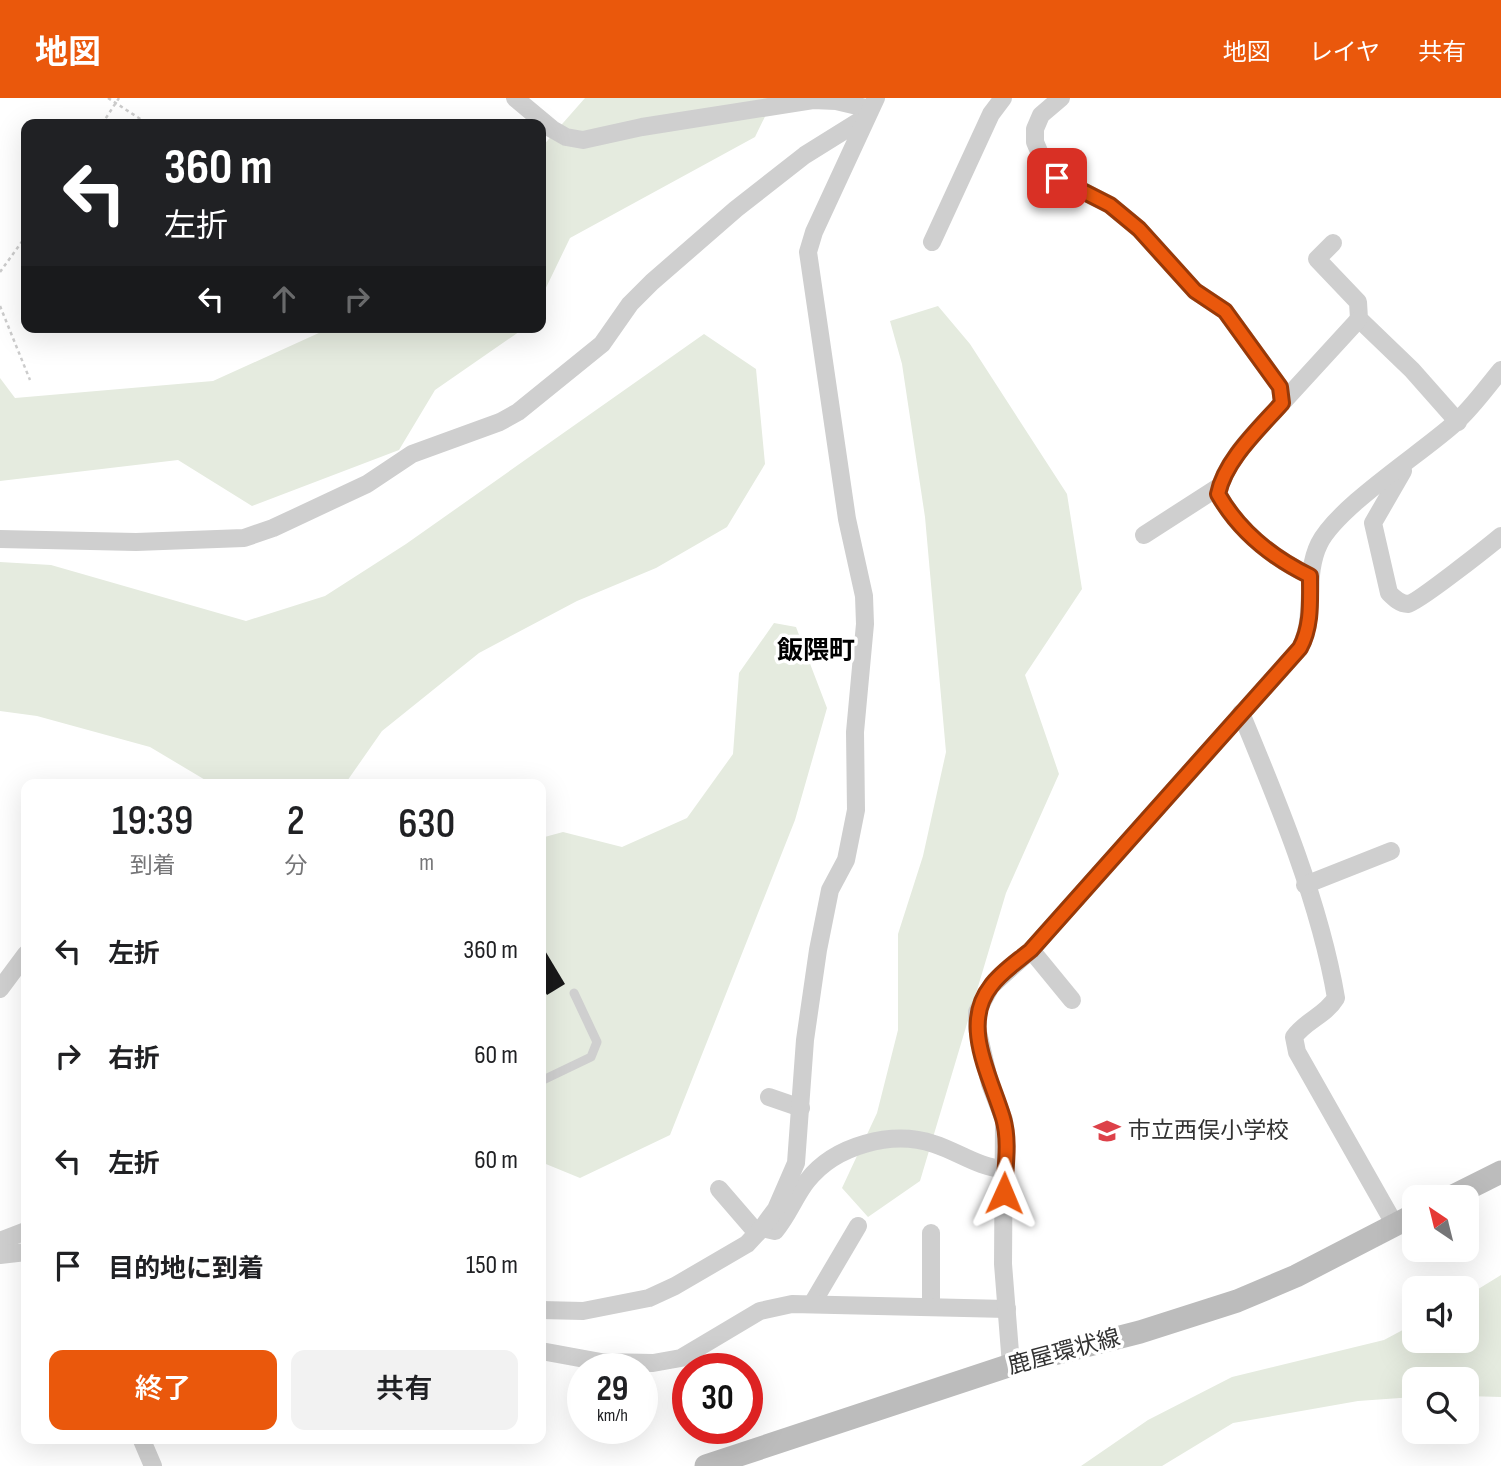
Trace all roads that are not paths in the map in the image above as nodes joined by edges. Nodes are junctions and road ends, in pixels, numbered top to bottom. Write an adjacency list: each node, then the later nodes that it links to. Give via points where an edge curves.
1 (515, 98): 5 (street)
2 (1003, 98): 7 (street, via 991,114)
3 (1061, 98): 11 (street, via 1041,115 1035,129 1035,142 1046,168 1110,205 1139,229 1195,291 1225,311 1280,387)
4 (870, 108): 6 (street, via 813,100 583,140 566,137); 17 (street, via 736,209 637,297 602,344 500,422 412,454 367,484 244,538 136,542); 29 (street, via 808,252 865,624 855,732 856,810 846,860 830,890 818,950)
5 (541, 119)
6 (546, 123)
7 (932, 242)
8 (1332, 243): 9 (street, via 1317,259 1358,302)
9 (1359, 319): 11 (street); 12 (street)
10 (1501, 370): 12 (street)
11 (1282, 403): 14 (street, via 1249,440)
12 (1458, 422): 13 (street)
13 (1408, 462): 16 (street, via 1373,523 1390,593 1396,600 1407,604 1421,599); 18 (street, via 1343,514 1319,543)
14 (1220, 486): 15 (street); 18 (street, via 1218,494 1225,506 1261,547)
15 (1144, 535)
16 (1501, 536)
17 (0, 539)
18 (1310, 576): 19 (street, via 1307,635)
19 (1241, 713): 21 (street, via 1279,803); 22 (street)
20 (1391, 851): 21 (street)
21 (1305, 885): 34 (street, via 1336,998 1328,1012 1302,1026 1294,1037 1297,1052)
22 (1031, 950): 26 (street); 30 (street, via 990,986 977,1012 990,1084 1004,1120)
23 (21, 961): 24 (street)
24 (0, 989)
25 (574, 993): 27 (lane, via 597,1042 591,1057)
26 (1073, 1000)
27 (546, 1079)
28 (769, 1097): 29 (street)
29 (801, 1108): 37 (street, via 796,1163 776,1209)
30 (1005, 1169): 37 (street, via 989,1168 915,1138 858,1146 819,1168 775,1231); 45 (street)
31 (1501, 1172): 32 (main road)
32 (1475, 1185)
33 (719, 1189): 37 (street)
34 (1402, 1215)
35 (1402, 1222): 48 (main road, 鹿屋環状線, via 1237,1301)
36 (858, 1226): 43 (street)
37 (760, 1231): 46 (street, via 747,1244 649,1298 583,1311)
38 (21, 1233): 40 (street)
39 (930, 1233): 44 (street)
40 (0, 1241)
41 (21, 1253): 42 (street)
42 (0, 1255)
43 (812, 1304): 44 (street); 47 (street, via 760,1311 681,1358 653,1363 601,1362)
44 (931, 1307): 45 (street)
45 (1007, 1309): 48 (street)
46 (546, 1310)
47 (546, 1352)
48 (1011, 1365): 50 (main road, 鹿屋環状線)
49 (144, 1444): 51 (street)
50 (733, 1463): 52 (main road, 鹿屋環状線)
51 (153, 1466)
52 (706, 1466)

